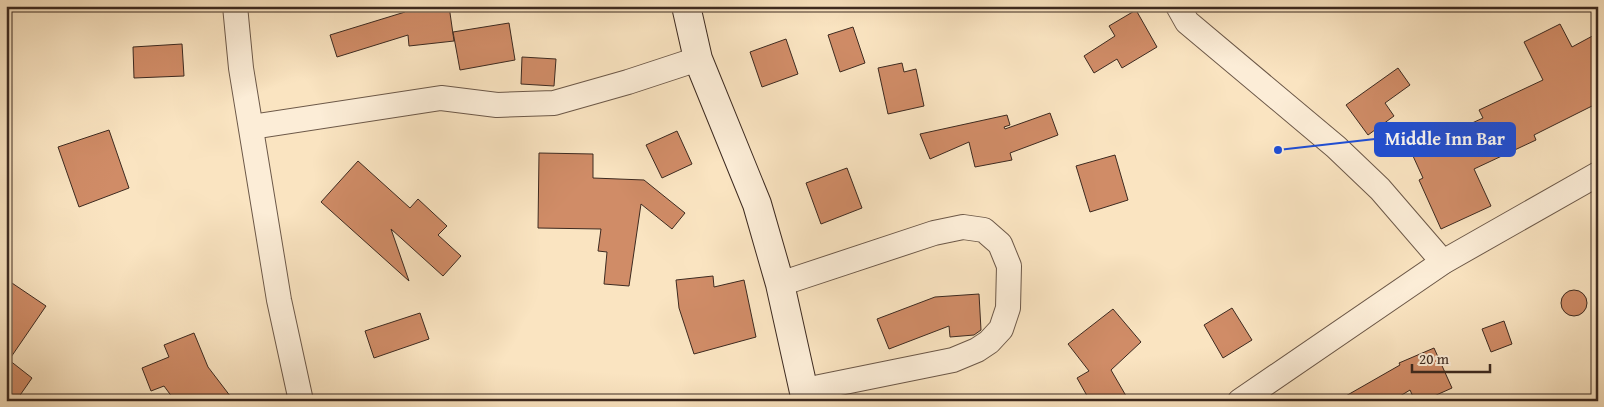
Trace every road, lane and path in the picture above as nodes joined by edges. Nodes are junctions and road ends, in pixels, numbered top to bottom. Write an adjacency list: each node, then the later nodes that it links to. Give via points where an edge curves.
1 (235, 6): 5 (street, via 241,68)
2 (686, 6): 4 (street)
3 (1178, 6): 7 (street, via 1187,22 1336,147 1380,189)
4 (698, 59): 5 (street, via 554,104 497,105 441,98); 8 (street, via 757,204)
5 (252, 127): 10 (street, via 280,300)
6 (1598, 174): 7 (street)
7 (1443, 262): 11 (street)
8 (780, 284): 9 (street); 9 (street, via 934,233 963,227 984,230 1000,244 1009,266 1008,308 1001,329 990,342 953,360)
9 (806, 395)
10 (301, 401)
11 (1240, 401)

